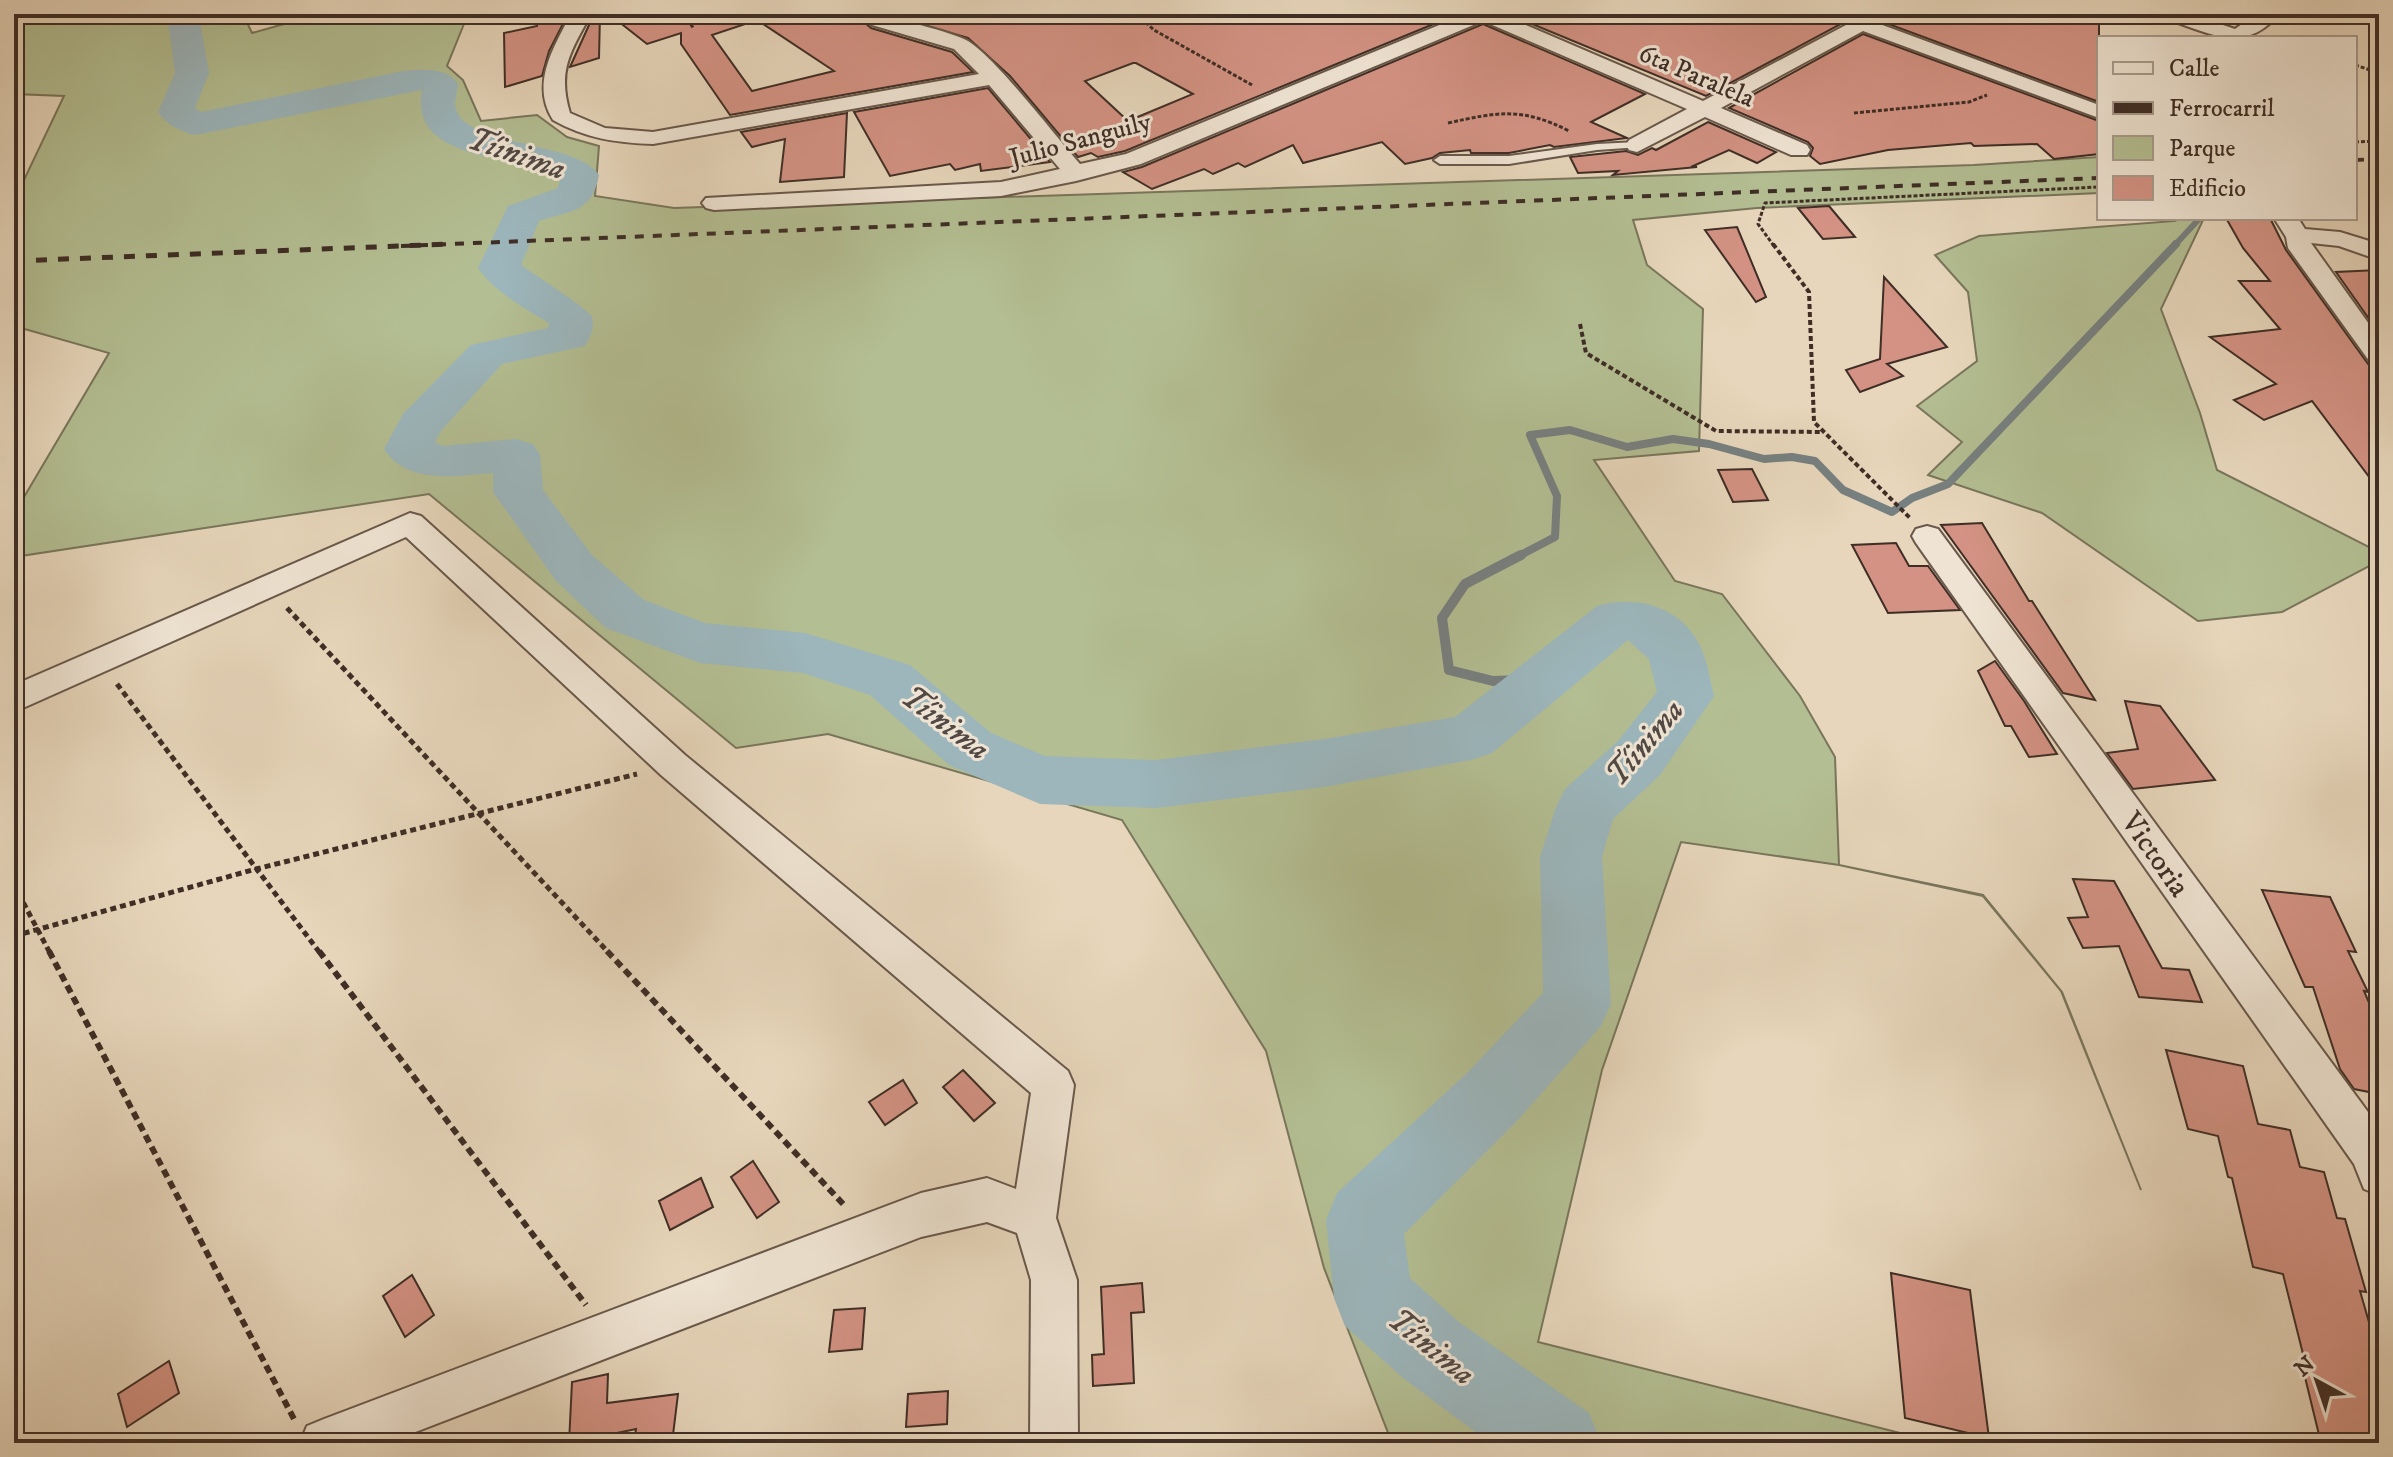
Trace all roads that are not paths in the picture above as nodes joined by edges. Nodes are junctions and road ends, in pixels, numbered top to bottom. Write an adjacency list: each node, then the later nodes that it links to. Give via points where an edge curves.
1 (581, 14): 10 (street, via 553,68 551,88 560,116 609,137 653,138)
2 (868, 14): 10 (street, via 961,45)
3 (1484, 14): 11 (street, 6ta Paralela); 16 (street, Julio Sanguily, via 1133,159)
4 (1834, 14): 7 (street)
5 (2171, 14): 8 (street)
6 (2269, 14): 9 (street)
7 (1871, 19): 11 (street); 12 (street)
8 (2234, 36)
9 (2238, 36)
10 (991, 78): 16 (street)
11 (1704, 109): 13 (street); 14 (street, 6ta Paralela)
12 (2097, 111)
13 (1637, 145): 15 (lane, via 1509,160)
14 (1799, 150)
15 (1440, 160)
16 (1076, 174): 17 (street, Julio Sanguily, via 1001,189)
17 (714, 203)
18 (2299, 224): 19 (street); 20 (street, via 2300,248)
19 (2379, 253)
20 (2379, 356)
21 (1927, 536): 23 (street, Victoria, via 2373,1154)
22 (14, 699): 24 (street, via 410,523 673,765 1053,1085)
23 (2379, 1174)
24 (1034, 1218): 25 (street, via 987,1200 921,1215 608,1335); 26 (street, via 1054,1280)
25 (311, 1436)
26 (1054, 1443)

